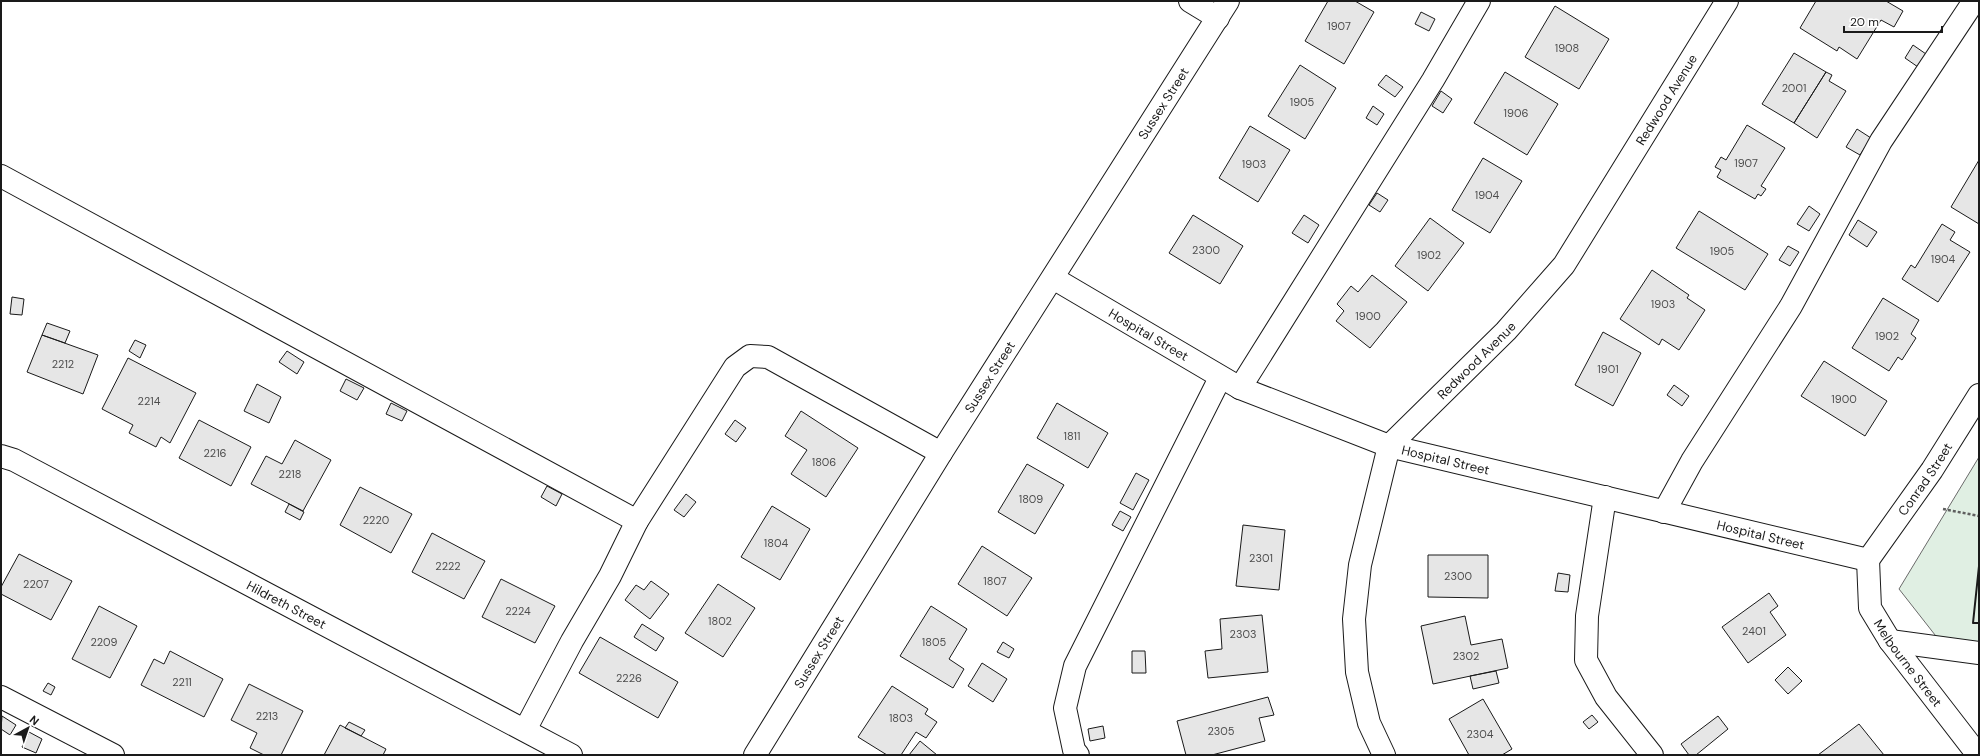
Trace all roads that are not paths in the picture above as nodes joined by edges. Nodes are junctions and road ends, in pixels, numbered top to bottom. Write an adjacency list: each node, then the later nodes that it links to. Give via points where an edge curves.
1 (1190, 1): 5 (street)
2 (1479, 1): 9 (street, via 1433,80)
3 (1727, 1): 11 (street, Redwood Avenue, via 1564,265 1506,331)
4 (1974, 1): 15 (street, via 1881,141 1791,306 1692,461)
5 (1223, 9): 7 (street, Sussex Street)
6 (1, 176): 16 (street)
7 (1053, 278): 8 (street, Hospital Street); 12 (street, Sussex Street)
8 (1220, 378): 9 (street, Hospital Street); 25 (street, via 1075,666 1065,708 1074,750)
9 (1240, 388): 11 (street, Hospital Street)
10 (1979, 395): 17 (street, Conrad Street, via 1932,470)
11 (1389, 446): 14 (street, Hospital Street); 26 (street, via 1360,565 1354,619 1357,672 1369,723)
12 (942, 453): 16 (street, via 768,357 750,356 735,367); 24 (street, Sussex Street)
13 (1, 456): 21 (street, Hildreth Street, via 14,460)
14 (1605, 497): 15 (street, Hospital Street); 27 (street, via 1587,616 1586,660 1606,697)
15 (1664, 512): 17 (street, Hospital Street)
16 (637, 521): 21 (street, via 610,576 572,640)
17 (1868, 560): 18 (street, Melbourne Street, via 1870,608)
18 (1890, 641): 19 (street); 28 (street, Melbourne Street)
19 (1979, 653)
20 (1, 697): 22 (street)
21 (525, 730): 23 (street, Hildreth Street)
22 (113, 755)
23 (571, 755)
24 (755, 755)
25 (1078, 755)
26 (1384, 755)
27 (1652, 755)
28 (1978, 755)

